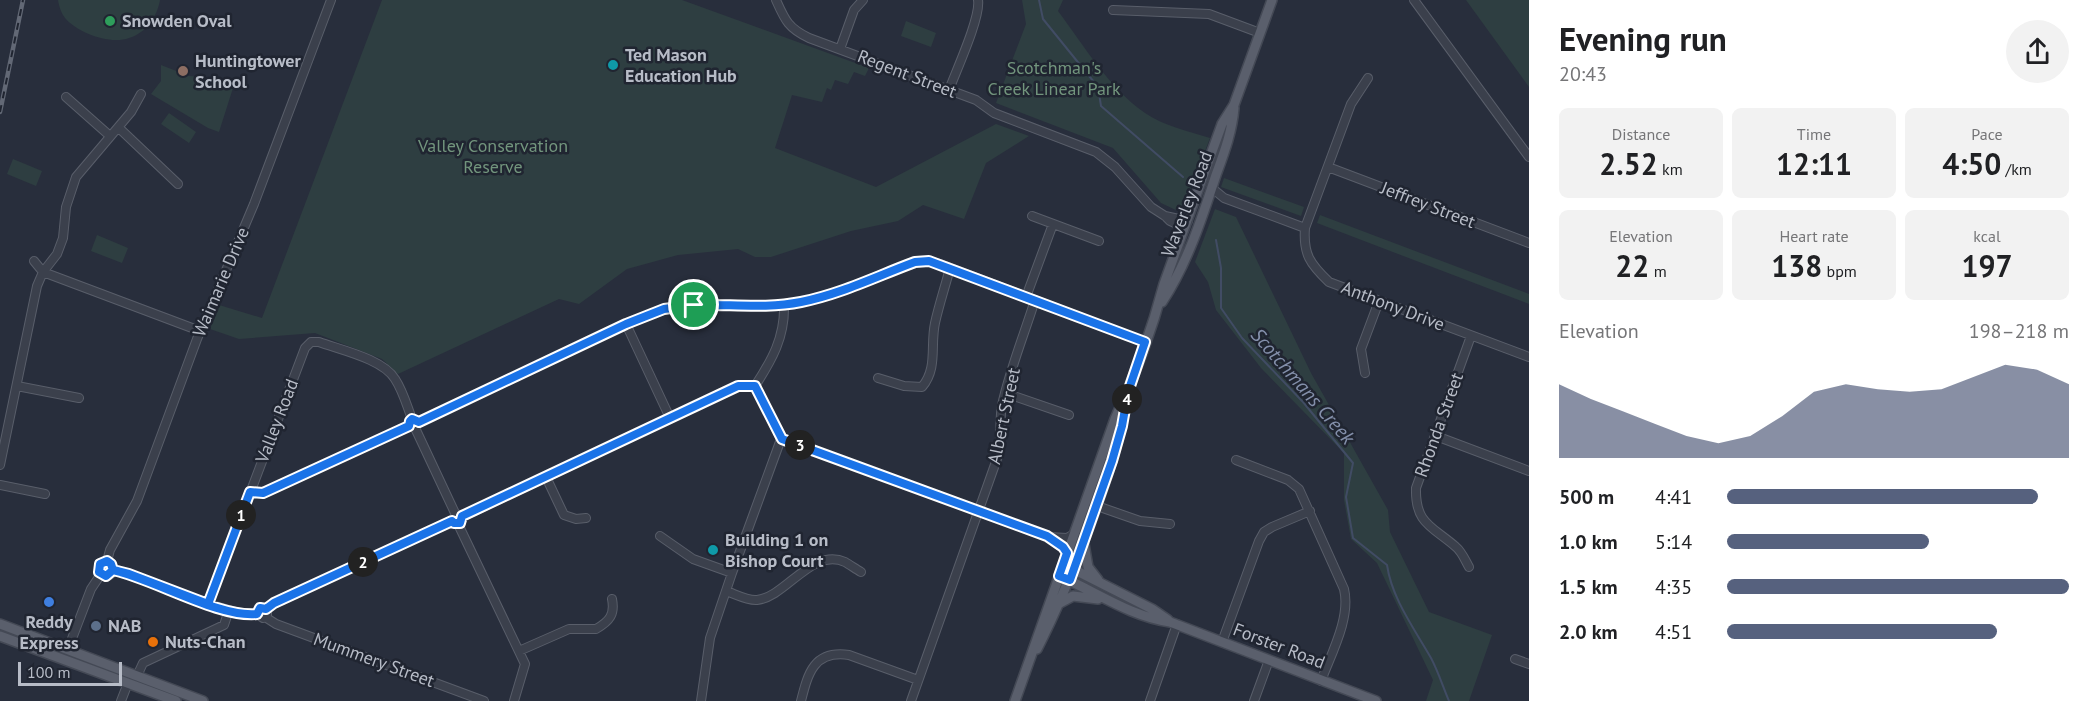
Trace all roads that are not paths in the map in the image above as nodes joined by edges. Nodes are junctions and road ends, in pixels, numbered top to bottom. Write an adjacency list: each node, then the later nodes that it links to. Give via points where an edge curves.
1 (331, 0): 39 (street, Waimarie Drive, via 254,204)
2 (776, 0): 9 (street, Regent Street, via 788,24 797,32)
3 (863, 0): 9 (street, via 854,10)
4 (978, 0): 11 (street)
5 (1272, 0): 8 (main road, Waverley Road)
6 (1414, 0): 17 (street)
7 (1113, 10): 8 (street, via 1209,14)
8 (1260, 33): 14 (main road, Waverley Road)
9 (840, 49): 11 (street, Regent Street)
10 (1368, 78): 18 (street, via 1352,104)
11 (949, 90): 25 (street, Regent Street, via 976,100 1000,116 1096,152 1151,207 1170,221)
12 (141, 94): 15 (street)
13 (66, 97): 16 (street)
14 (1234, 105): 20 (main road, Waverley Road, via 1233,123); 25 (main road, Waverley Road, via 1222,124)
15 (119, 128): 16 (street); 19 (street)
16 (110, 136): 32 (street, via 76,177 66,207 63,238)
17 (1529, 157)
18 (1328, 167): 27 (street); 29 (street, Jeffrey Street)
19 (178, 184)
20 (1212, 188): 21 (street); 22 (main road, Waverley Road)
21 (1224, 198): 22 (street); 27 (street)
22 (1209, 199): 26 (main road, Waverley Road)
23 (1032, 216): 24 (street)
24 (1053, 224): 28 (street); 33 (street)
25 (1186, 224): 26 (main road); 37 (main road, Waverley Road)
26 (1198, 227): 37 (main road, Waverley Road, via 1173,284)
27 (1305, 228): 35 (street, Anthony Drive, via 1306,252 1329,282)
28 (1099, 241)
29 (1529, 243)
30 (34, 261): 32 (street)
31 (950, 268): 33 (street); 36 (street, via 929,261 915,262 833,294); 44 (street, via 934,326 930,378 922,387 913,388)
32 (43, 272): 39 (street); 45 (street)
33 (1026, 297): 34 (street)
34 (1035, 300): 41 (street); 48 (street, Albert Street)
35 (1379, 301): 40 (street, Anthony Drive); 43 (street, via 1361,349)
36 (784, 305): 38 (street, via 675,306); 46 (street, via 773,359)
37 (1157, 309): 41 (main road, Waverley Road)
38 (626, 324): 51 (street); 52 (street)
39 (200, 331): 74 (street, Waimarie Drive, via 137,501)
40 (1471, 336): 42 (street, Anthony Drive); 53 (street, Rhonda Street)
41 (1145, 342): 47 (main road, Waverley Road)
42 (1529, 357)
43 (1365, 373)
44 (878, 378)
45 (17, 386): 49 (street); 56 (street)
46 (755, 386): 51 (street, via 738,386); 54 (street)
47 (1128, 392): 62 (main road, Waverley Road); 63 (main road, Waverley Road, via 1122,426)
48 (1005, 393): 50 (street); 64 (street, Albert Street, via 999,422 1001,446)
49 (79, 398)
50 (1069, 416)
51 (670, 418): 58 (street)
52 (414, 424): 60 (street, via 263,493); 60 (street, Valley Road, via 388,370 379,363 311,342 305,348); 67 (street)
53 (1436, 436): 57 (street); 76 (street, Rhonda Street, via 1416,488 1416,504 1420,517 1458,549)
54 (782, 439): 64 (street); 80 (street)
55 (1236, 460): 65 (street, via 1288,480 1299,489)
56 (0, 465)
57 (1529, 471)
58 (546, 477): 66 (street, via 564,515); 67 (street)
59 (0, 485): 61 (street)
60 (250, 492): 89 (street, Valley Road)
61 (45, 494)
62 (1086, 501): 63 (main road); 69 (main road, Waverley Road)
63 (1097, 506): 68 (street, via 1140,521); 72 (main road, Waverley Road)
64 (978, 511): 71 (street); 104 (street, Albert Street)
65 (1310, 511): 95 (street, via 1264,532); 105 (street, via 1347,601 1346,614)
66 (586, 518)
67 (457, 519): 91 (street, via 274,603); 97 (street)
68 (1170, 524)
69 (1074, 534): 71 (street, via 1067,538); 73 (main road, Waverley Road)
70 (660, 536): 80 (street, via 693,559)
71 (1047, 536): 73 (street)
72 (1084, 539): 77 (main road, Waverley Road); 84 (main road, via 1088,567)
73 (1067, 553): 75 (main road, Waverley Road)
74 (107, 561): 78 (street); 81 (street, via 99,566)
75 (1063, 564): 77 (main road, Forster Road); 82 (main road, Waverley Road)
76 (1469, 567)
77 (1074, 569): 83 (main road, Waverley Road); 84 (main road, Forster Road)
78 (113, 570): 81 (street, via 107,576); 89 (street, Mummery Street)
79 (861, 572): 85 (street, via 843,561 824,561 803,570 767,597 755,600)
80 (732, 573): 85 (street)
81 (101, 574): 96 (street, via 91,589)
82 (1059, 576): 83 (main road, Forster Road); 102 (main road, Waverley Road)
83 (1070, 580): 87 (main road, Forster Road); 88 (main road, Waverley Road)
84 (1101, 584): 92 (main road, Forster Road)
85 (726, 591): 113 (street, via 710,638)
86 (612, 599): 97 (street, via 612,616 605,624 596,629 569,629)
87 (1106, 600): 88 (main road, via 1073,596); 92 (main road, Forster Road, via 1149,619)
88 (1060, 603): 102 (main road, Waverley Road)
89 (208, 604): 90 (street, Mummery Street)
90 (229, 610): 91 (street, Mummery Street, via 247,615); 103 (street, via 224,625 143,663)
91 (263, 613): 111 (street, Mummery Street, via 276,624)
92 (1174, 623): 95 (main road, Forster Road); 117 (street)
93 (0, 624): 96 (main road)
94 (0, 636): 100 (main road)
95 (1222, 642): 99 (main road, Forster Road)
96 (68, 649): 100 (main road); 103 (main road)
97 (519, 651): 112 (street, via 525,670)
98 (1515, 658): 101 (street)
99 (1269, 660): 105 (main road, Forster Road); 118 (street)
100 (67, 661): 106 (main road)
101 (1529, 664)
102 (1026, 672): 116 (main road, Waverley Road)
103 (137, 676): 110 (main road)
104 (918, 680): 114 (street, via 837,653 815,664 807,676); 115 (street, Albert Street)
105 (1321, 681): 107 (main road, Forster Road)
106 (128, 683): 108 (street); 109 (main road)
107 (1359, 698): 119 (main road, Forster Road)
108 (122, 701)
109 (176, 701)
110 (203, 701)
111 (484, 701)
112 (514, 701)
113 (701, 701)
114 (801, 701)
115 (911, 701)
116 (1015, 701)
117 (1150, 701)
118 (1254, 701)
119 (1376, 701)

